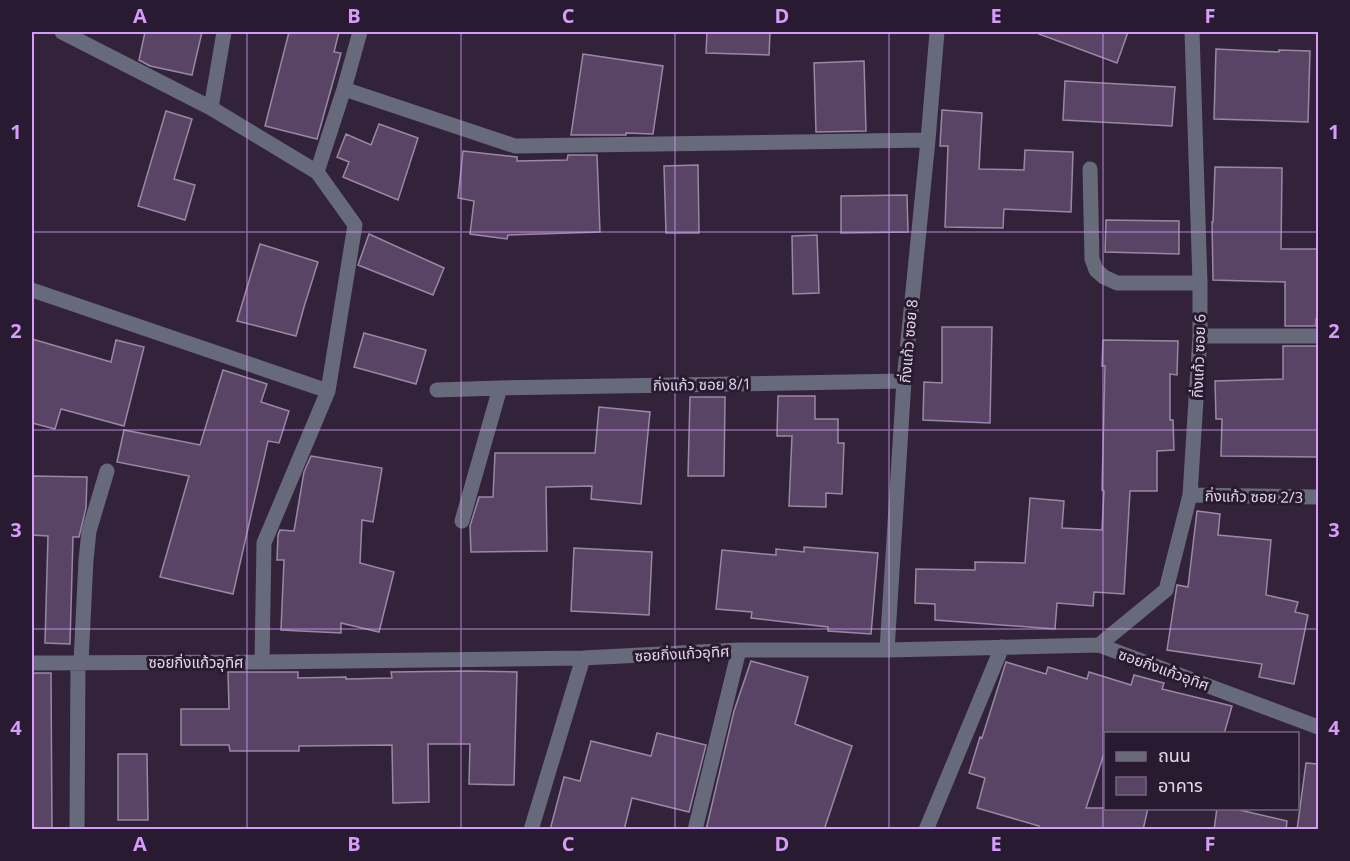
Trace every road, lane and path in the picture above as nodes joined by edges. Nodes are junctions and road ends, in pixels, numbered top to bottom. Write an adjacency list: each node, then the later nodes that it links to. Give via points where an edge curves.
1 (62, 32): 7 (street)
2 (224, 32): 7 (street)
3 (360, 32): 6 (street)
4 (936, 32): 8 (street, กิ่งแก้ว ซอย 8)
5 (1192, 32): 11 (street, กิ่งแก้ว ซอย 6)
6 (344, 89): 8 (street, via 514,146); 10 (street)
7 (211, 108): 10 (street)
8 (928, 140): 15 (street, กิ่งแก้ว ซอย 8)
9 (1090, 170): 11 (street, via 1092,259 1096,270 1117,283)
10 (317, 172): 18 (street, via 355,225)
11 (1200, 283): 13 (street, กิ่งแก้ว ซอย 6)
12 (32, 290): 18 (street)
13 (1200, 336): 14 (street); 20 (street, กิ่งแก้ว ซอย 6)
14 (1318, 336)
15 (904, 381): 16 (street, กิ่งแก้ว ซอย 8/1); 26 (street, กิ่งแก้ว ซอย 8)
16 (501, 388): 17 (street, กิ่งแก้ว ซอย 8/1); 22 (street)
17 (437, 390)
18 (328, 391): 29 (street, via 264,543)
19 (107, 471): 28 (street, via 89,531)
20 (1190, 495): 21 (street, กิ่งแก้ว ซอย 2/3); 23 (street, กิ่งแก้ว ซอย 6, via 1166,590)
21 (1318, 497)
22 (462, 521)
23 (1099, 645): 24 (street, ซอยกิ่งแก้วอุทิศ); 31 (street, ซอยกิ่งแก้วอุทิศ)
24 (1002, 647): 26 (street, ซอยกิ่งแก้วอุทิศ); 35 (street)
25 (739, 650): 26 (street, ซอยกิ่งแก้วอุทิศ); 27 (street, ซอยกิ่งแก้วอุทิศ); 34 (street)
26 (887, 650)
27 (583, 658): 29 (street, ซอยกิ่งแก้วอุทิศ); 33 (street)
28 (80, 662): 29 (street, ซอยกิ่งแก้วอุทิศ); 30 (street, ซอยกิ่งแก้วอุทิศ); 32 (street)
29 (262, 662)
30 (32, 663)
31 (1318, 727)
32 (77, 830)
33 (531, 830)
34 (695, 830)
35 (926, 830)

